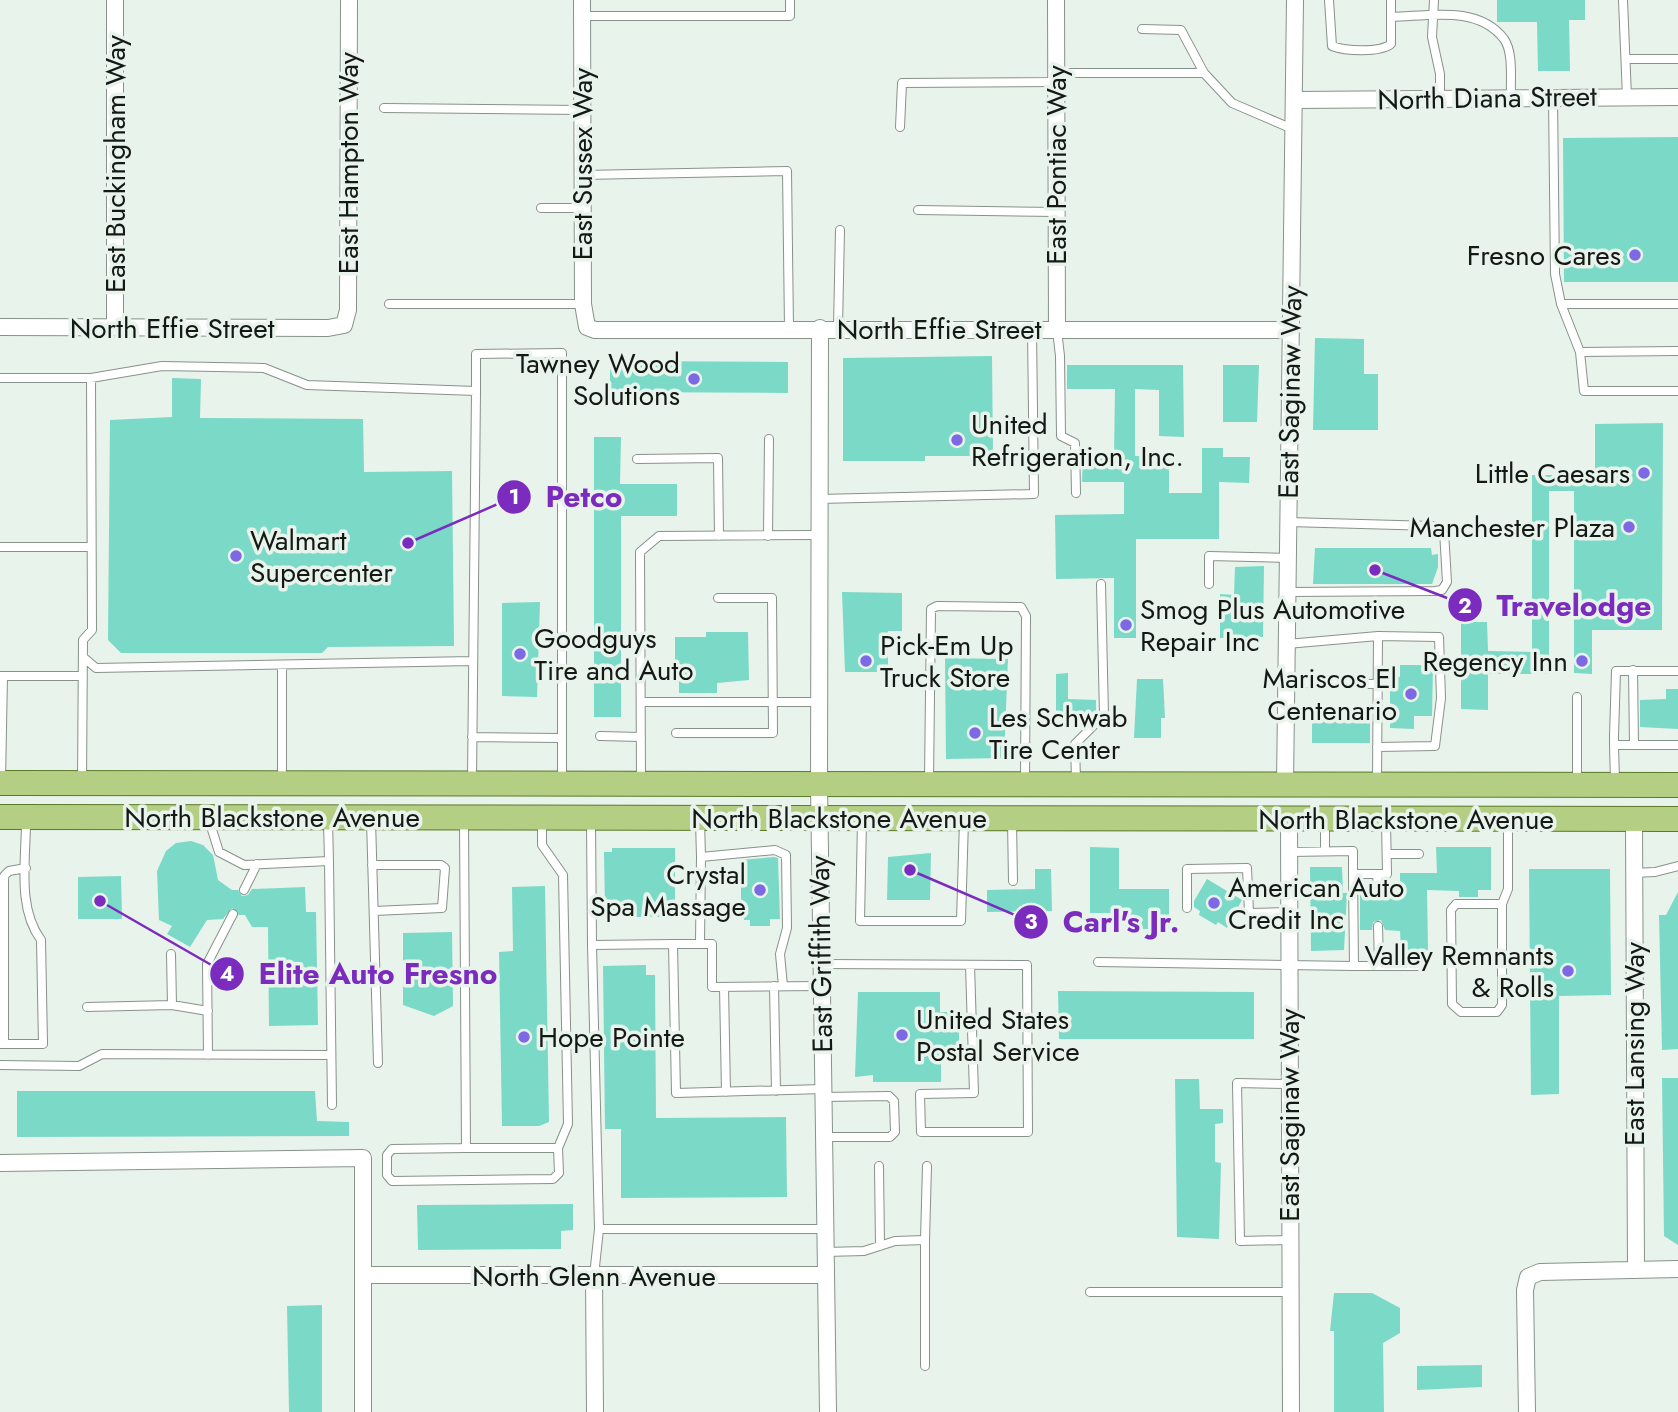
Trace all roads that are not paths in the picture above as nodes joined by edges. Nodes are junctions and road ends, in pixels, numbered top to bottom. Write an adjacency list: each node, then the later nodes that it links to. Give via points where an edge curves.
1 (115, 0): 40 (street, East Buckingham Way)
2 (349, 0): 38 (street, East Hampton Way, via 348,310)
3 (790, 0): 10 (lane, via 790,16)
4 (1056, 0): 17 (street, East Pontiac Way)
5 (1295, 0): 23 (street, East Saginaw Way)
6 (1329, 0): 12 (lane, via 1330,40 1337,48 1386,48 1391,44)
7 (1391, 0): 12 (lane)
8 (1434, 0): 11 (lane)
9 (1623, 0): 15 (lane)
10 (582, 8): 25 (street, East Sussex Way)
11 (1433, 16): 12 (lane); 21 (lane, via 1468,15 1505,40); 22 (lane)
12 (1392, 17)
13 (1142, 29): 16 (lane, via 1181,30)
14 (1678, 59): 15 (lane)
15 (1627, 60): 19 (lane)
16 (1204, 73): 17 (lane); 27 (lane, via 1232,103)
17 (1056, 78): 26 (lane, via 902,83); 32 (street, East Pontiac Way)
18 (1553, 97): 19 (street, North Diana Street); 21 (street, North Diana Street); 36 (lane, via 1555,274)
19 (1627, 97): 20 (street, North Diana Street)
20 (1678, 97)
21 (1511, 98): 22 (street, North Diana Street)
22 (1440, 99): 23 (street, North Diana Street)
23 (1296, 100): 27 (street, East Saginaw Way)
24 (384, 108): 25 (lane)
25 (582, 110): 28 (street, East Sussex Way)
26 (900, 127)
27 (1296, 130): 47 (street, East Saginaw Way)
28 (582, 175): 30 (street, East Sussex Way); 42 (lane, via 788,171)
29 (541, 208): 30 (lane)
30 (583, 208): 35 (street, East Sussex Way)
31 (918, 210): 32 (lane)
32 (1057, 212): 46 (street, East Pontiac Way)
33 (840, 230): 44 (lane)
34 (389, 304): 35 (lane)
35 (583, 304): 41 (street, East Sussex Way)
36 (1561, 304): 37 (lane); 49 (lane)
37 (1678, 304)
38 (344, 325): 40 (street, North Effie Street)
39 (0, 327): 40 (street, North Effie Street)
40 (115, 327)
41 (587, 327): 42 (street, North Effie Street)
42 (789, 328): 43 (street, North Effie Street)
43 (820, 328): 44 (street, North Effie Street); 57 (street, East Griffith Way)
44 (838, 328): 45 (street, North Effie Street)
45 (1032, 330): 46 (street, North Effie Street); 57 (lane, via 1034,494)
46 (1057, 330): 47 (street, North Effie Street); 56 (lane, via 1061,436 1075,443)
47 (1291, 330): 58 (street, East Saginaw Way)
48 (1678, 351): 49 (lane)
49 (1580, 352): 53 (lane, via 1584,391)
50 (0, 378): 51 (lane)
51 (91, 378): 52 (lane, via 162,366 264,368 307,385); 63 (lane)
52 (476, 391): 72 (lane); 88 (lane, via 476,354 562,353)
53 (1678, 391)
54 (769, 439): 61 (lane)
55 (637, 459): 60 (lane, via 719,457)
56 (1076, 493)
57 (819, 499): 59 (street, East Griffith Way)
58 (1288, 522): 64 (street, East Saginaw Way); 67 (lane, via 1434,526 1444,531 1447,582 1435,591)
59 (819, 535): 61 (lane); 83 (street, East Griffith Way)
60 (719, 536): 61 (lane); 81 (lane, via 659,536 640,552)
61 (768, 536)
62 (0, 547): 63 (lane)
63 (91, 547): 71 (lane, via 92,630 83,640)
64 (1288, 558): 66 (lane, via 1209,556); 67 (street, East Saginaw Way)
65 (1101, 584): 103 (lane, via 1104,715 1075,744)
66 (1209, 584)
67 (1288, 592): 70 (street, East Saginaw Way)
68 (719, 597): 82 (lane, via 772,598)
69 (1378, 636): 70 (lane); 79 (lane); 92 (lane, via 1439,637 1441,698 1435,746)
70 (1287, 643): 78 (street, East Saginaw Way)
71 (83, 657): 73 (lane, via 96,667); 77 (lane)
72 (473, 661): 73 (lane); 86 (lane)
73 (282, 665): 96 (lane)
74 (1633, 670): 75 (lane); 89 (lane, via 1616,671); 90 (lane)
75 (1678, 671)
76 (2, 676): 77 (lane); 93 (lane)
77 (82, 676): 95 (lane)
78 (1287, 683): 79 (lane); 104 (street, East Saginaw Way)
79 (1376, 684): 92 (lane)
80 (1577, 697): 106 (lane)
81 (641, 702): 82 (lane); 87 (lane)
82 (773, 702): 83 (lane); 84 (lane, via 773,733)
83 (819, 702): 100 (street, East Griffith Way)
84 (677, 733)
85 (600, 736): 87 (lane)
86 (472, 737): 88 (lane); 97 (lane)
87 (641, 737): 99 (lane)
88 (561, 738): 98 (lane)
89 (1614, 745): 90 (lane); 107 (lane)
90 (1634, 745): 91 (lane)
91 (1678, 745)
92 (1377, 747): 105 (lane)
93 (0, 748): 94 (lane)
94 (1, 783): 95 (main road, North Blackstone Avenue)
95 (82, 783): 96 (main road, North Blackstone Avenue)
96 (282, 783): 97 (main road, North Blackstone Avenue); 111 (main road, via 262,800 185,799)
97 (472, 783): 98 (main road, North Blackstone Avenue)
98 (562, 783): 99 (main road, North Blackstone Avenue)
99 (641, 783): 100 (main road, North Blackstone Avenue)
100 (819, 784): 101 (main road, North Blackstone Avenue); 119 (street, East Griffith Way)
101 (929, 784): 102 (main road, North Blackstone Avenue); 102 (lane, via 929,614 937,606 1025,609)
102 (1025, 784): 103 (main road, North Blackstone Avenue)
103 (1076, 784): 104 (main road, North Blackstone Avenue)
104 (1285, 785): 105 (main road, North Blackstone Avenue); 123 (main road, via 1282,795 1273,801 1193,804)
105 (1377, 785): 106 (main road, North Blackstone Avenue); 124 (main road, via 1357,800 1297,803 1290,809)
106 (1577, 785): 107 (main road, North Blackstone Avenue)
107 (1615, 785): 108 (main road, North Blackstone Avenue)
108 (1678, 785)
109 (0, 817): 110 (main road, North Blackstone Avenue)
110 (26, 817): 111 (main road, North Blackstone Avenue); 139 (lane)
111 (148, 817): 112 (main road, North Blackstone Avenue)
112 (208, 817): 113 (main road, North Blackstone Avenue); 136 (lane, via 219,852 244,865)
113 (328, 817): 114 (main road, North Blackstone Avenue); 135 (lane)
114 (371, 817): 115 (main road, North Blackstone Avenue); 137 (lane)
115 (464, 817): 116 (main road, North Blackstone Avenue); 180 (lane)
116 (542, 818): 117 (main road, North Blackstone Avenue); 181 (lane, via 542,845 563,875 568,1124)
117 (590, 818): 118 (main road, North Blackstone Avenue); 154 (lane)
118 (700, 818): 119 (main road, North Blackstone Avenue); 134 (lane)
119 (819, 818): 120 (main road, North Blackstone Avenue); 157 (street, East Griffith Way)
120 (862, 818): 121 (main road, North Blackstone Avenue); 121 (lane, via 860,921 961,921)
121 (964, 818): 122 (main road, North Blackstone Avenue)
122 (1012, 818): 123 (main road, North Blackstone Avenue); 143 (lane)
123 (1158, 818): 124 (main road, North Blackstone Avenue)
124 (1289, 819): 125 (main road, North Blackstone Avenue); 131 (street, East Saginaw Way)
125 (1325, 819): 126 (main road, North Blackstone Avenue); 130 (lane)
126 (1387, 819): 128 (main road, North Blackstone Avenue); 132 (lane)
127 (1678, 819): 129 (main road, North Blackstone Avenue)
128 (1508, 820): 129 (main road, North Blackstone Avenue); 146 (lane, via 1508,889)
129 (1634, 820): 140 (street, East Lansing Way)
130 (1325, 851): 131 (lane); 141 (lane, via 1353,851)
131 (1289, 852): 149 (street, East Saginaw Way)
132 (1387, 854): 133 (lane); 142 (lane, via 1387,874)
133 (1419, 854)
134 (701, 857): 153 (lane); 163 (lane, via 775,850 786,855 788,928)
135 (329, 861): 136 (lane); 171 (lane)
136 (257, 864): 145 (lane)
137 (372, 864): 148 (lane); 148 (lane, via 441,864 445,868 442,908)
138 (1678, 866): 140 (lane)
139 (26, 868): 169 (lane, via 9,870 4,876); 169 (lane, via 26,912 41,940 43,1044)
140 (1633, 873): 191 (street, East Lansing Way)
141 (1353, 874): 142 (lane); 160 (lane)
142 (1377, 874): 144 (lane)
143 (1013, 881)
144 (1378, 888)
145 (244, 890)
146 (1502, 904): 146 (lane, via 1456,904 1451,910 1452,1004 1461,1012 1497,1012 1502,1005)
147 (1187, 908): 149 (lane, via 1187,869 1247,868 1249,913)
148 (374, 911): 172 (lane)
149 (1289, 912): 159 (street, East Saginaw Way)
150 (233, 914): 168 (lane, via 207,964)
151 (1378, 926): 161 (lane)
152 (673, 944): 153 (lane); 154 (lane); 176 (lane, via 677,1093)
153 (700, 944): 165 (lane, via 712,944 712,987)
154 (592, 945): 185 (lane)
155 (171, 954): 166 (lane)
156 (1098, 962): 159 (lane)
157 (821, 964): 158 (lane); 164 (street, East Griffith Way)
158 (970, 965): 158 (lane, via 1027,965 1028,1132 921,1132 920,1094 974,1093)
159 (1288, 965): 160 (lane); 174 (street, East Saginaw Way)
160 (1354, 966): 161 (lane)
161 (1379, 966): 162 (lane)
162 (1420, 966)
163 (778, 986): 164 (lane); 165 (lane); 175 (lane)
164 (821, 986): 177 (street, East Griffith Way)
165 (724, 987): 176 (lane)
166 (172, 1004): 167 (lane); 168 (lane)
167 (87, 1007)
168 (208, 1011): 170 (lane)
169 (2, 1044)
170 (208, 1055): 171 (lane); 173 (lane, via 102,1054 79,1066)
171 (331, 1055): 178 (lane)
172 (378, 1063)
173 (0, 1065)
174 (1289, 1084): 188 (street, East Saginaw Way); 188 (lane, via 1237,1083 1240,1241)
175 (776, 1091): 176 (lane); 177 (lane)
176 (726, 1092)
177 (823, 1093): 179 (street, East Griffith Way); 179 (lane, via 889,1096 894,1101 895,1132 890,1137)
178 (332, 1105)
179 (823, 1138): 186 (street, East Griffith Way)
180 (466, 1149): 181 (lane); 181 (lane, via 392,1149 387,1155 387,1175 392,1181 553,1179 559,1173)
181 (558, 1149)
182 (0, 1163): 193 (street, via 363,1158)
183 (879, 1166): 189 (lane)
184 (927, 1166): 187 (lane)
185 (599, 1229): 186 (lane); 195 (lane)
186 (825, 1229): 190 (street, East Griffith Way)
187 (925, 1240): 189 (lane); 198 (lane)
188 (1290, 1240): 197 (street, East Saginaw Way)
189 (880, 1246): 190 (lane)
190 (825, 1252): 194 (street, East Griffith Way)
191 (1636, 1269): 192 (street); 203 (street, via 1540,1272 1528,1278)
192 (1678, 1269)
193 (363, 1275): 195 (street, North Glenn Avenue); 199 (street)
194 (825, 1275): 195 (street, North Glenn Avenue); 201 (street, East Griffith Way)
195 (594, 1276): 200 (street)
196 (1090, 1292): 197 (lane)
197 (1290, 1292): 202 (street, East Saginaw Way)
198 (925, 1366)
199 (363, 1412)
200 (594, 1412)
201 (828, 1412)
202 (1291, 1412)
203 (1527, 1412)

